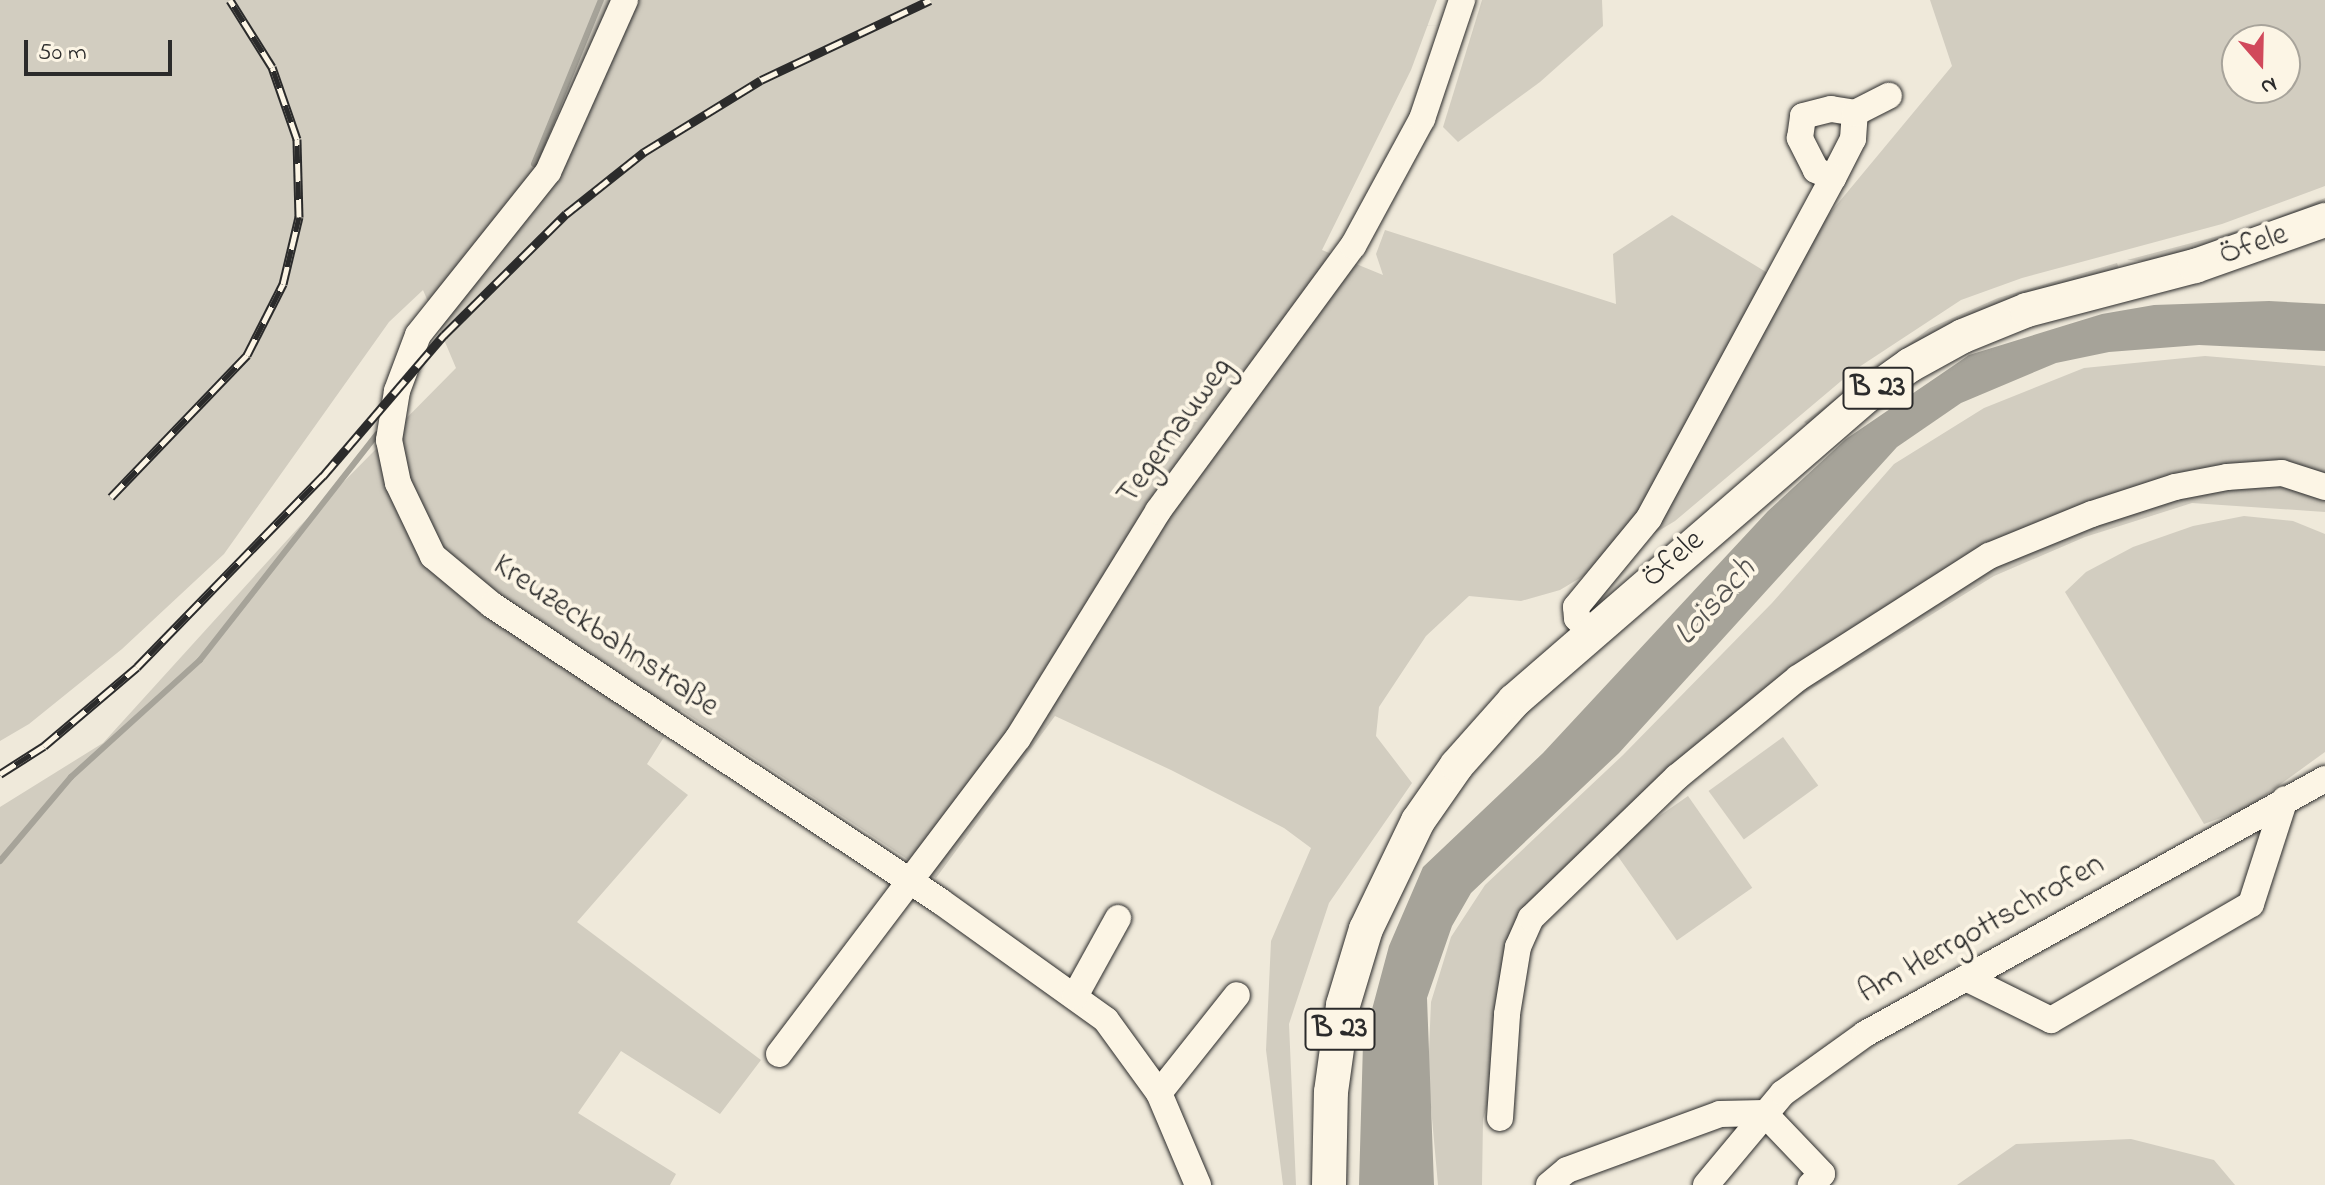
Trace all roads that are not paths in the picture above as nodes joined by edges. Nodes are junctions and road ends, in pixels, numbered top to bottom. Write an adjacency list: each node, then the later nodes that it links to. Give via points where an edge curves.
1 (625, 0): 11 (street, Kreuzeckbahnstraße, via 548,172 418,335 397,391 389,440 398,483 433,556 492,605)
2 (1462, 0): 11 (street, Tegernauweg, via 1422,119 1353,246 1158,511 1026,726)
3 (1889, 96): 4 (street)
4 (1855, 113): 5 (street, via 1853,139); 5 (street, via 1831,109 1803,116 1800,138 1816,170)
5 (1833, 178): 8 (street, via 1649,518 1576,607 1577,618)
6 (2325, 220): 8 (main road, Öfele / B 23, via 2223,257 2027,310 1910,365 1865,397)
7 (2325, 487): 19 (street, via 2282,473 2227,477 2175,487 2092,514 1989,556 1798,678 1677,777 1531,918 1513,974)
8 (1590, 632): 21 (main road, Öfele / B 23, via 1514,701 1457,765 1387,879 1343,1005 1331,1092)
9 (2325, 779): 10 (street, Am Herrgottschrofen)
10 (2285, 799): 13 (street, Am Herrgottschrofen); 13 (street, via 2251,904 2051,1020)
11 (910, 885): 15 (street, Kreuzeckbahnstraße); 16 (street, Tegernauweg)
12 (1118, 918): 15 (street)
13 (1966, 978): 18 (street, Am Herrgottschrofen, via 1865,1034)
14 (1237, 995): 17 (street)
15 (1075, 996): 17 (street, Kreuzeckbahnstraße, via 1106,1020)
16 (779, 1054)
17 (1159, 1093): 20 (street, Kreuzeckbahnstraße)
18 (1764, 1113): 22 (street, via 1720,1114 1567,1170); 23 (street, Am Herrgottschrofen); 24 (street, via 1822,1174)
19 (1500, 1118)
20 (1198, 1185)
21 (1329, 1185)
22 (1549, 1185)
23 (1706, 1185)
24 (1811, 1185)

